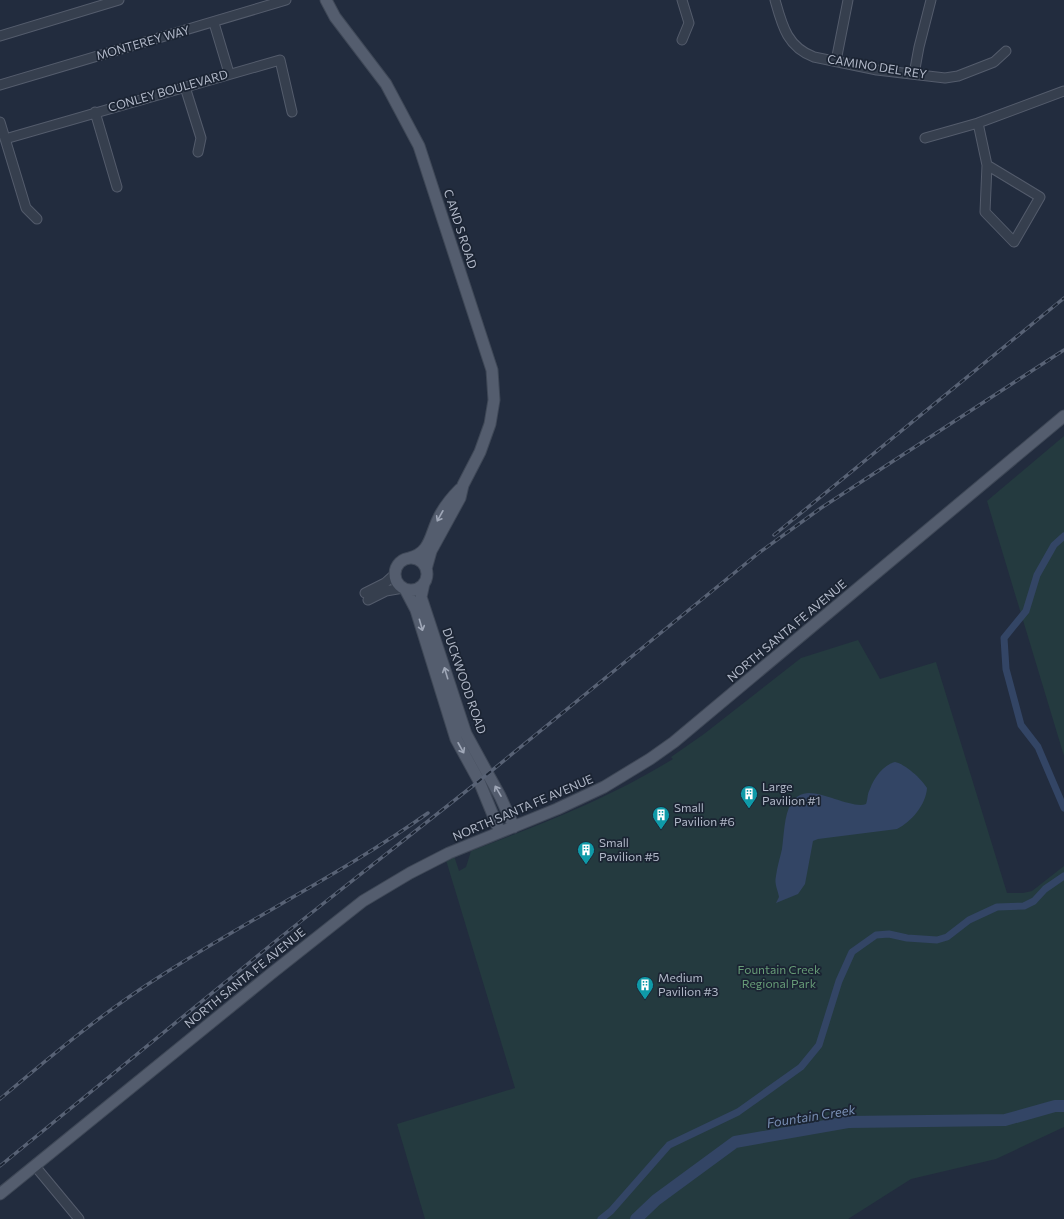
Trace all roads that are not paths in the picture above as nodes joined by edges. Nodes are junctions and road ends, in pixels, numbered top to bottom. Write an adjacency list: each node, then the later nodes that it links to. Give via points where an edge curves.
1 (119, 0): 9 (street)
2 (286, 0): 8 (street, MONTEREY WAY)
3 (326, 0): 29 (main road, C AND S ROAD, via 386,84 419,146 492,370 494,400 490,424 480,452)
4 (682, 0): 10 (street, via 688,23)
5 (775, 0): 12 (street, CAMINO DEL REY, via 784,31 790,41 806,54)
6 (848, 0): 12 (street)
7 (931, 0): 14 (street)
8 (214, 23): 13 (street); 15 (street, MONTEREY WAY)
9 (0, 36)
10 (682, 40)
11 (1006, 51): 14 (street, CAMINO DEL REY, via 994,62 958,76 945,78)
12 (836, 61): 14 (street, CAMINO DEL REY, via 877,70)
13 (229, 73): 16 (street, CONLEY BOULEVARD); 19 (street, CONLEY BOULEVARD, via 280,60)
14 (914, 74)
15 (0, 85)
16 (185, 88): 18 (street, CONLEY BOULEVARD); 24 (street, via 201,138)
17 (1064, 91): 21 (street)
18 (95, 112): 23 (street, CONLEY BOULEVARD); 26 (street)
19 (292, 112)
20 (0, 122): 23 (street)
21 (978, 123): 22 (street); 25 (street)
22 (925, 138)
23 (5, 139): 27 (street, via 26,208)
24 (198, 152)
25 (987, 165): 25 (street, via 1040,197 1014,242 985,212)
26 (117, 187)
27 (37, 219)
28 (1064, 416): 35 (main road, NORTH SANTA FE AVENUE, via 674,742 604,787)
29 (463, 485): 30 (main road, C AND S ROAD, one-way to 30, via 439,516 427,548 417,556); 31 (main road, C AND S ROAD, via 460,498 431,551)
30 (409, 558): 31 (main road, via 419,561); 32 (main road, via 400,563)
31 (426, 569): 33 (main road)
32 (395, 574): 34 (main road, via 397,583); 34 (street, via 367,597)
33 (424, 584): 34 (main road, via 416,590); 35 (main road, DUCKWOOD ROAD, one-way to 33, via 466,734 421,597)
34 (404, 589): 36 (main road, DUCKWOOD ROAD, one-way to 36, via 416,610 456,739 479,781)
35 (514, 827): 36 (main road, NORTH SANTA FE AVENUE)
36 (500, 832): 37 (main road, NORTH SANTA FE AVENUE, via 449,853 363,901)
37 (35, 1166): 38 (main road, NORTH SANTA FE AVENUE); 39 (street)
38 (0, 1194)
39 (79, 1219)

